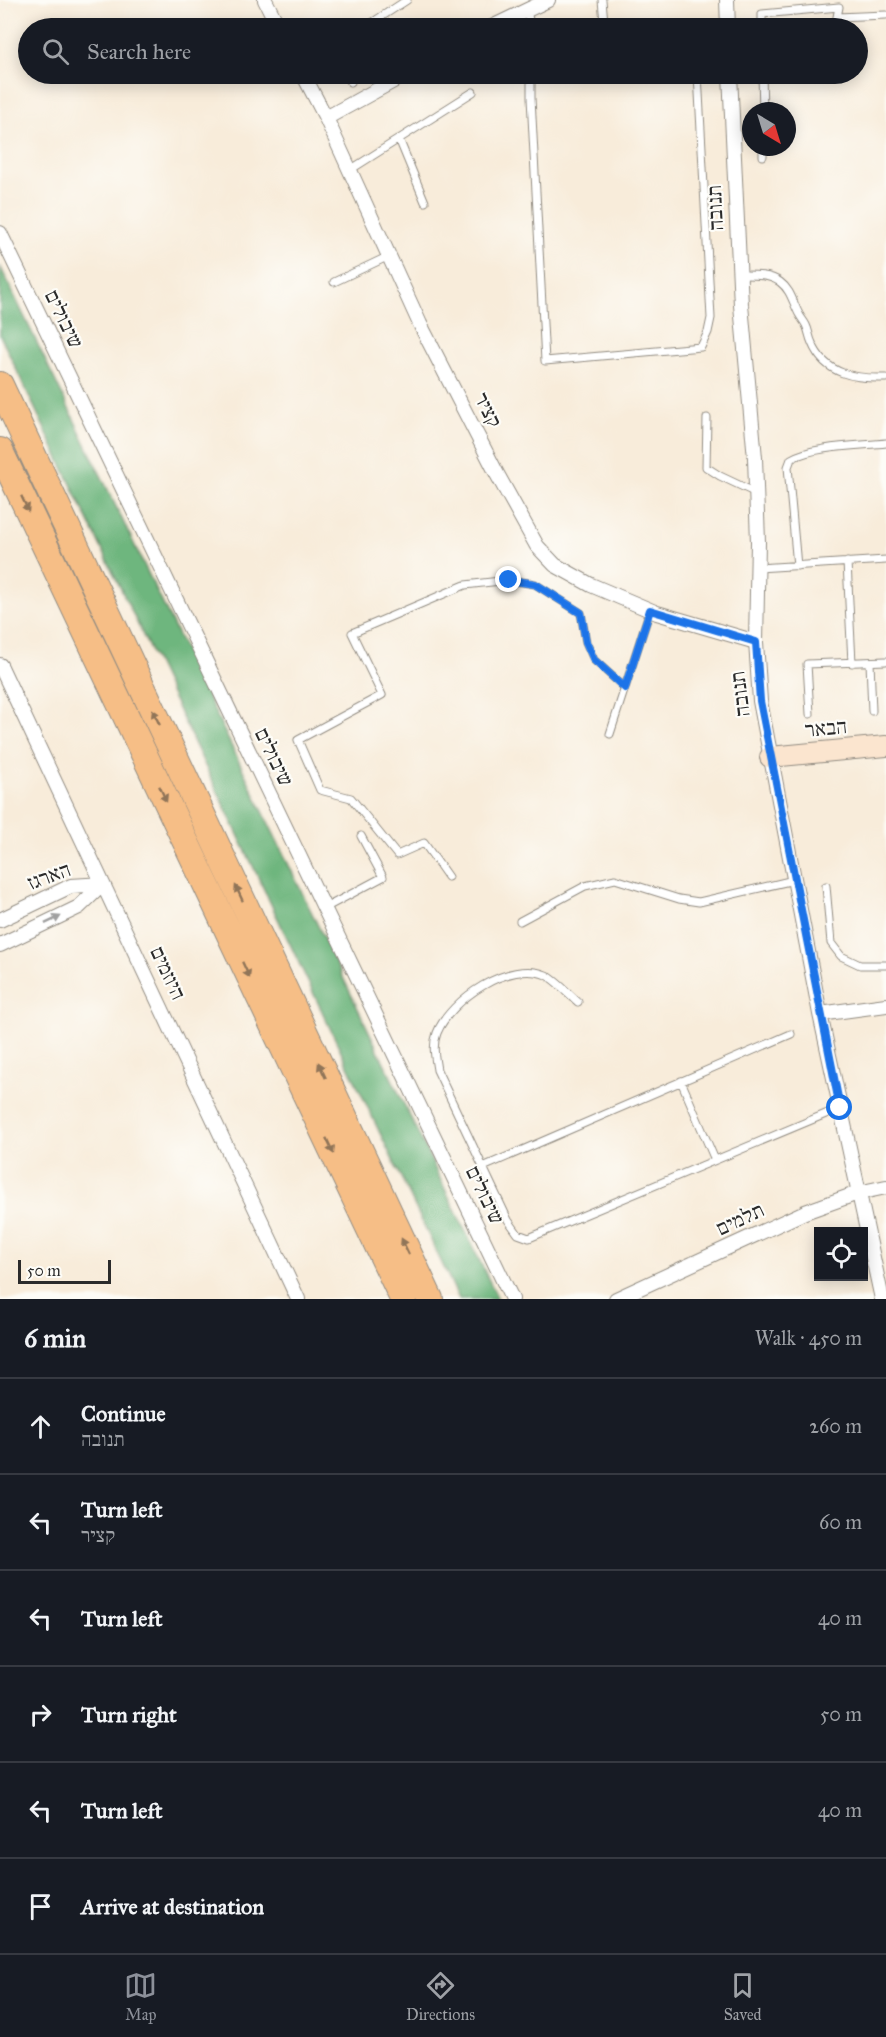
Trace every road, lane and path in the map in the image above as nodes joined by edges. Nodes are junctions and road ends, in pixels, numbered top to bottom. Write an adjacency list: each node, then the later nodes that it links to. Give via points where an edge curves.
1 (265, 0): 8 (street)
2 (407, 0): 9 (lane)
3 (548, 0): 6 (street)
4 (602, 0): 12 (lane)
5 (727, 0): 13 (street)
6 (527, 10): 10 (street); 11 (lane)
7 (886, 15): 14 (lane, via 837,17 839,8 762,14)
8 (274, 18)
9 (379, 18)
10 (511, 18)
11 (529, 18)
12 (604, 18)
13 (728, 18)
14 (762, 18)
15 (308, 84): 23 (street, קציר)
16 (388, 84): 23 (street)
17 (531, 84): 18 (lane, via 545,361 701,347 711,318)
18 (699, 84)
19 (730, 84): 29 (street, תנובה)
20 (762, 84): 22 (lane)
21 (473, 92): 24 (lane)
22 (763, 102)
23 (326, 118): 25 (street, קציר)
24 (399, 139): 25 (lane); 26 (lane)
25 (350, 170): 28 (street, קציר)
26 (425, 202)
27 (0, 233): 58 (street, שיבולים)
28 (389, 256): 30 (lane); 41 (street, קציר, via 435,354 537,546 555,565)
29 (739, 275): 31 (lane, via 780,282 791,295 812,345 834,370); 36 (street, תנובה)
30 (334, 282)
31 (886, 378)
32 (0, 385): 75 (highway, one-way to 32)
33 (707, 418): 36 (lane, via 706,467)
34 (886, 443): 39 (lane, via 814,451 791,459 788,467)
35 (0, 451): 74 (highway, one-way to 74)
36 (756, 493): 40 (street, תנובה)
37 (886, 560): 38 (lane)
38 (847, 562): 39 (lane); 45 (lane)
39 (797, 566): 40 (lane)
40 (758, 568): 42 (street, תנובה)
41 (650, 610): 42 (street, קציר); 47 (lane)
42 (756, 642): 52 (street, תנובה, via 760,701)
43 (886, 661): 44 (lane)
44 (870, 662): 45 (lane); 48 (lane)
45 (852, 663): 49 (lane, via 807,664)
46 (0, 665): 56 (street, היוזמים)
47 (625, 688): 50 (lane); 54 (lane, via 594,660 581,613 535,584 509,580 465,585 352,633 382,695 298,740 320,790 351,798 396,855 424,843)
48 (872, 711)
49 (810, 714)
50 (610, 734)
51 (886, 746): 52 (street, הבאר)
52 (770, 757): 55 (street, תנובה)
53 (361, 836): 58 (lane, via 383,877)
54 (448, 877)
55 (794, 880): 60 (lane, via 699,902 658,894 615,879 585,886); 65 (street, תנובה)
56 (103, 884): 59 (street, הארגז, via 71,886); 61 (street, הארגז, one-way to 56, via 80,907); 73 (street, היוזמים)
57 (826, 886): 62 (lane, via 831,943 841,956 860,965)
58 (323, 909): 76 (street, שיבולים)
59 (0, 920)
60 (520, 921)
61 (0, 945)
62 (886, 965)
63 (578, 1002): 70 (lane, via 547,975 521,970 498,976 447,1014 433,1048 437,1070)
64 (886, 1005): 65 (street)
65 (820, 1014): 68 (street, תנובה)
66 (791, 1034): 67 (lane)
67 (681, 1081): 69 (lane); 70 (lane)
68 (840, 1108): 69 (lane); 72 (street, תנובה)
69 (715, 1160): 70 (lane, via 528,1238 518,1234 508,1221)
70 (483, 1167)
71 (886, 1187): 72 (street, תלמים)
72 (858, 1193): 77 (street, תלמים, via 806,1212); 78 (street, תנובה)
73 (298, 1299)
74 (403, 1299)
75 (430, 1299)
76 (512, 1299)
77 (615, 1299)
78 (882, 1299)

